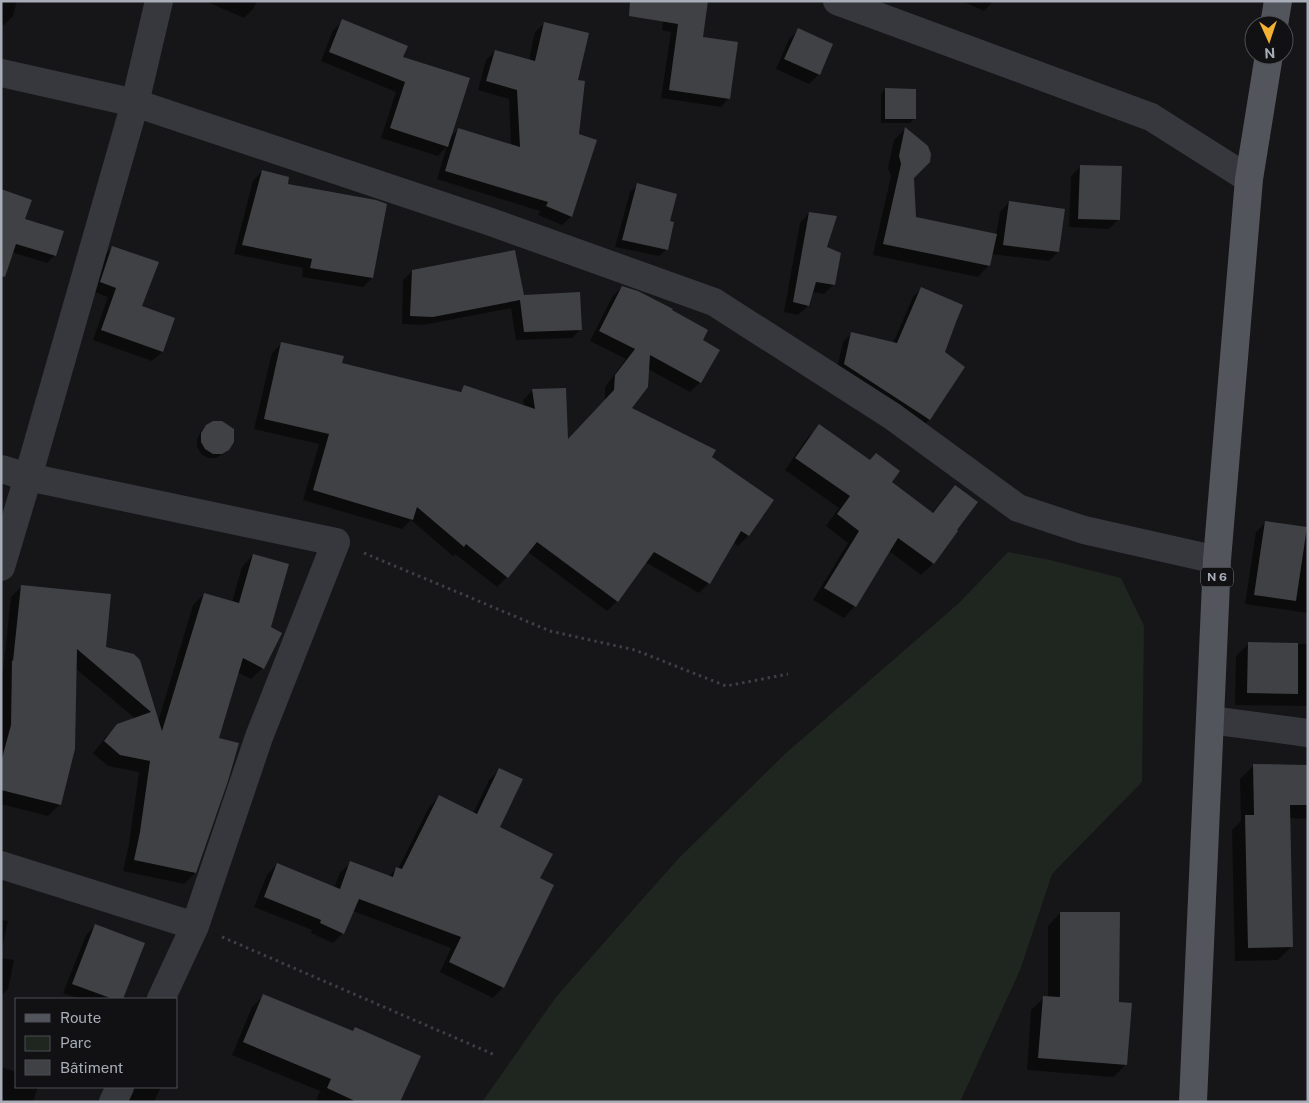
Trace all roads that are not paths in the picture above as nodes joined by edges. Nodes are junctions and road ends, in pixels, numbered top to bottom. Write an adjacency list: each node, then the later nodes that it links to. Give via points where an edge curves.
1 (159, 1): 7 (street)
2 (837, 1): 8 (street, via 1152,117)
3 (1278, 1): 4 (main road)
4 (1276, 15)
5 (1267, 65): 8 (main road, N 6)
6 (1, 73): 7 (street)
7 (135, 103): 10 (street); 11 (street, via 491,222 714,302 892,416 1018,508 1084,530)
8 (1249, 179): 11 (main road, N 6)
9 (1, 469): 10 (street)
10 (28, 477): 12 (street); 16 (street, via 336,542 259,737)
11 (1217, 560): 13 (main road, N 6)
12 (1, 567)
13 (1210, 720): 14 (street); 20 (main road, N 6)
14 (1308, 733)
15 (1, 865): 16 (street)
16 (195, 926): 17 (street)
17 (161, 998)
18 (120, 1088): 19 (street)
19 (113, 1102)
20 (1192, 1102)

